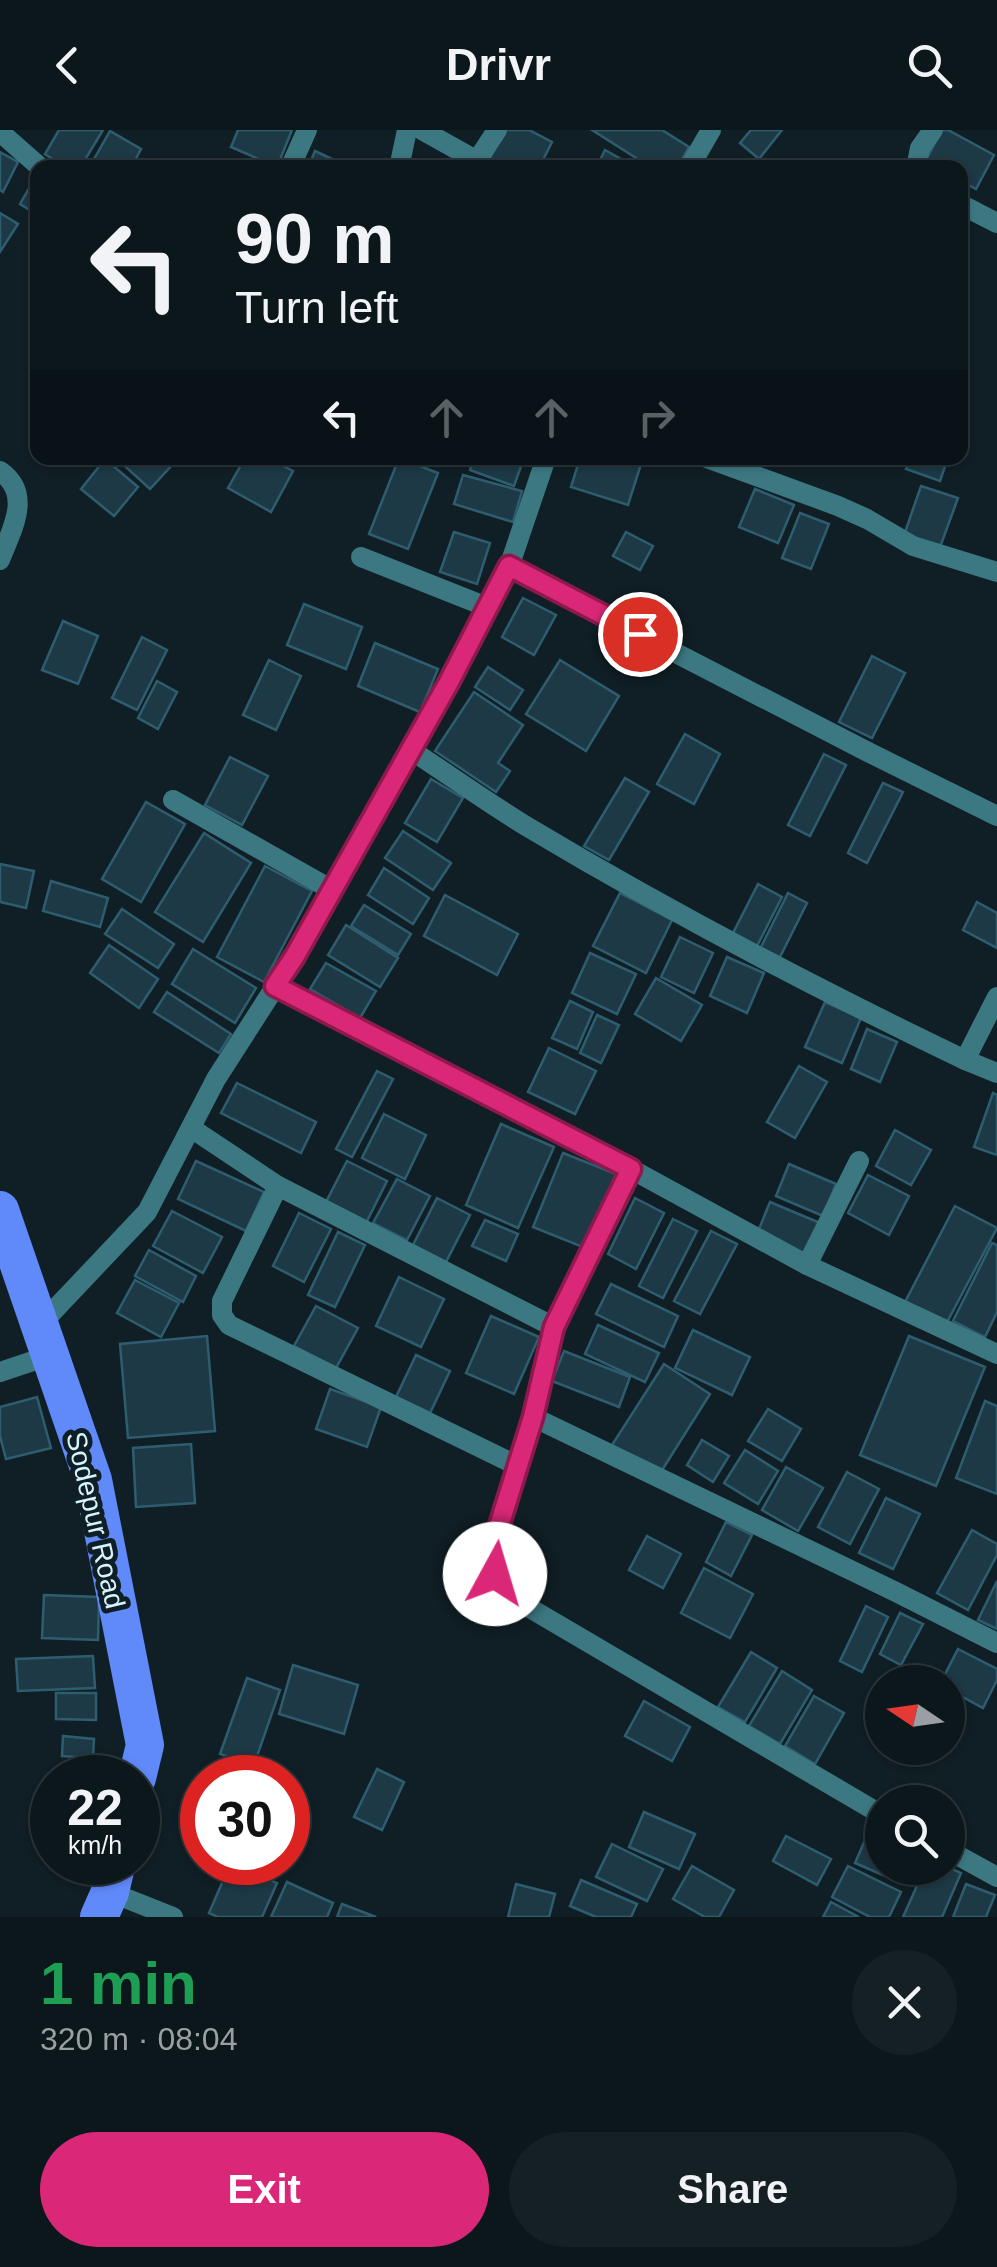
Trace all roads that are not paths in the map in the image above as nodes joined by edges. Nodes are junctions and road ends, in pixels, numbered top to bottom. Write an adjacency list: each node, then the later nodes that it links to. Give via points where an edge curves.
1 (306, 130): 8 (street)
2 (498, 130): 11 (street)
3 (711, 130): 12 (street)
4 (934, 130): 13 (street)
5 (0, 132): 7 (street)
6 (414, 134): 9 (street); 10 (street)
7 (32, 160)
8 (293, 160)
9 (403, 160)
10 (472, 160)
11 (481, 160)
12 (694, 160)
13 (918, 160)
14 (968, 208): 15 (street)
15 (997, 223)
16 (544, 465): 21 (street)
17 (726, 465): 22 (street, via 838,506 913,546)
18 (0, 470): 20 (street, via 15,484 18,499)
19 (361, 557): 23 (street)
20 (0, 560)
21 (509, 566): 23 (street); 26 (street)
22 (997, 572)
23 (487, 607): 24 (street)
24 (411, 750): 27 (street); 30 (street, via 680,915)
25 (173, 800): 27 (street)
26 (997, 816)
27 (332, 890): 28 (street)
28 (275, 986): 32 (street); 34 (street)
29 (997, 997): 30 (street)
30 (964, 1060): 31 (street)
31 (997, 1072)
32 (190, 1128): 35 (street); 39 (street, via 147,1212)
33 (859, 1162): 37 (street)
34 (631, 1169): 37 (street); 38 (street)
35 (278, 1186): 38 (street); 43 (street, via 222,1301 229,1324)
36 (0, 1210): 39 (main road, Sodepur Road)
37 (807, 1265): 40 (street)
38 (554, 1327): 42 (street)
39 (46, 1340): 41 (street); 45 (main road, Sodepur Road, via 93,1480)
40 (997, 1354)
41 (0, 1372)
42 (533, 1417): 43 (street); 44 (street)
43 (518, 1466): 46 (street, via 496,1536 495,1574 511,1596)
44 (997, 1643)
45 (143, 1755)
46 (865, 1805)
47 (965, 1859): 48 (street)
48 (997, 1877)
49 (109, 1891): 50 (street)
50 (174, 1917)

